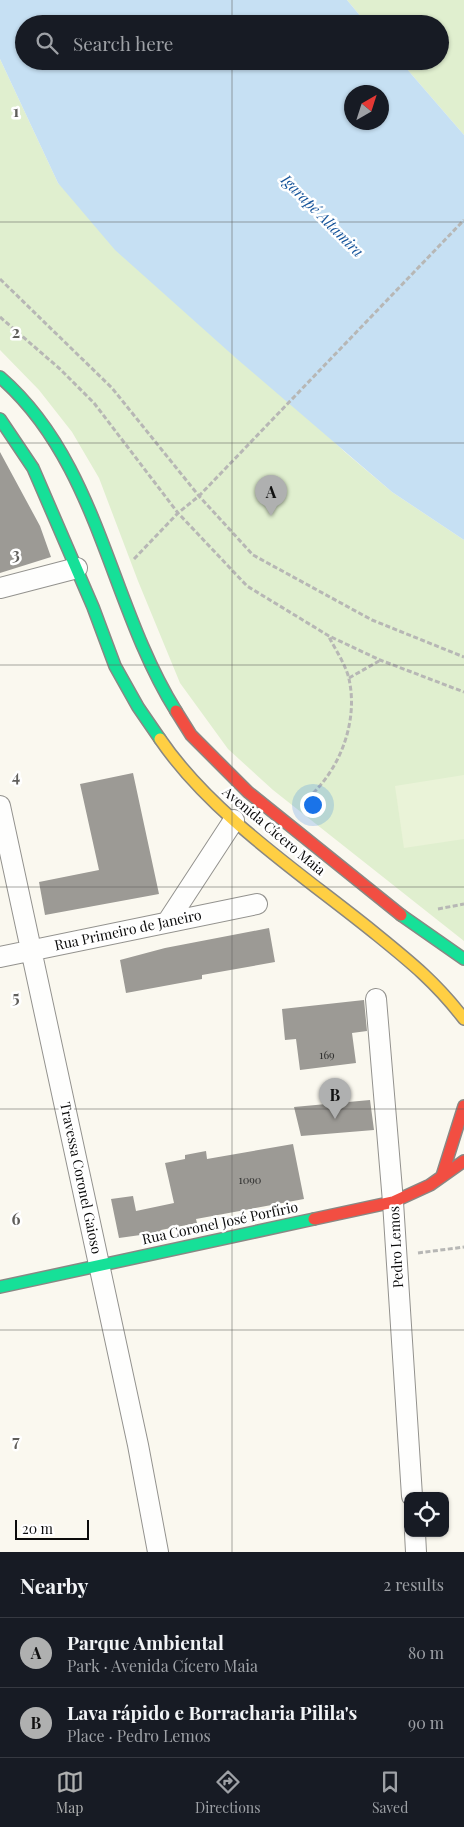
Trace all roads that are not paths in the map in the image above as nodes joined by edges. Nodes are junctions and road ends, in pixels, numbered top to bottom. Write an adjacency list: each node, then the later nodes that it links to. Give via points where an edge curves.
1 (0, 377): 11 (main road, Avenida Cícero Maia, via 16,391 58,445 87,504 141,646 191,736 248,792 403,916)
2 (0, 419): 3 (main road, Avenida Cícero Maia, via 33,468)
3 (77, 568): 4 (street); 6 (main road, Avenida Cícero Maia, via 115,666 138,707 188,775)
4 (0, 588)
5 (0, 806): 9 (street, Travessa Coronel Gaioso)
6 (234, 820): 8 (street); 13 (main road, Avenida Cícero Maia, via 429,977)
7 (256, 904): 8 (street, Rua Primeiro de Janeiro)
8 (168, 921): 9 (street, Rua Primeiro de Janeiro)
9 (32, 951): 10 (street, Rua Primeiro de Janeiro); 18 (street, Travessa Coronel Gaioso)
10 (0, 958)
11 (464, 959)
12 (376, 999): 17 (street, Pedro Lemos)
13 (464, 1019)
14 (464, 1106): 16 (main road)
15 (464, 1161): 16 (main road, Rua Coronel José Porfírio)
16 (442, 1176): 17 (main road, Rua Coronel José Porfírio)
17 (393, 1202): 18 (main road, Rua Coronel José Porfírio); 20 (street, Pedro Lemos)
18 (100, 1265): 19 (main road, Rua Coronel José Porfírio); 22 (street, Travessa Coronel Gaioso)
19 (0, 1287)
20 (412, 1492)
21 (415, 1537): 23 (street)
22 (158, 1552)
23 (416, 1552)

